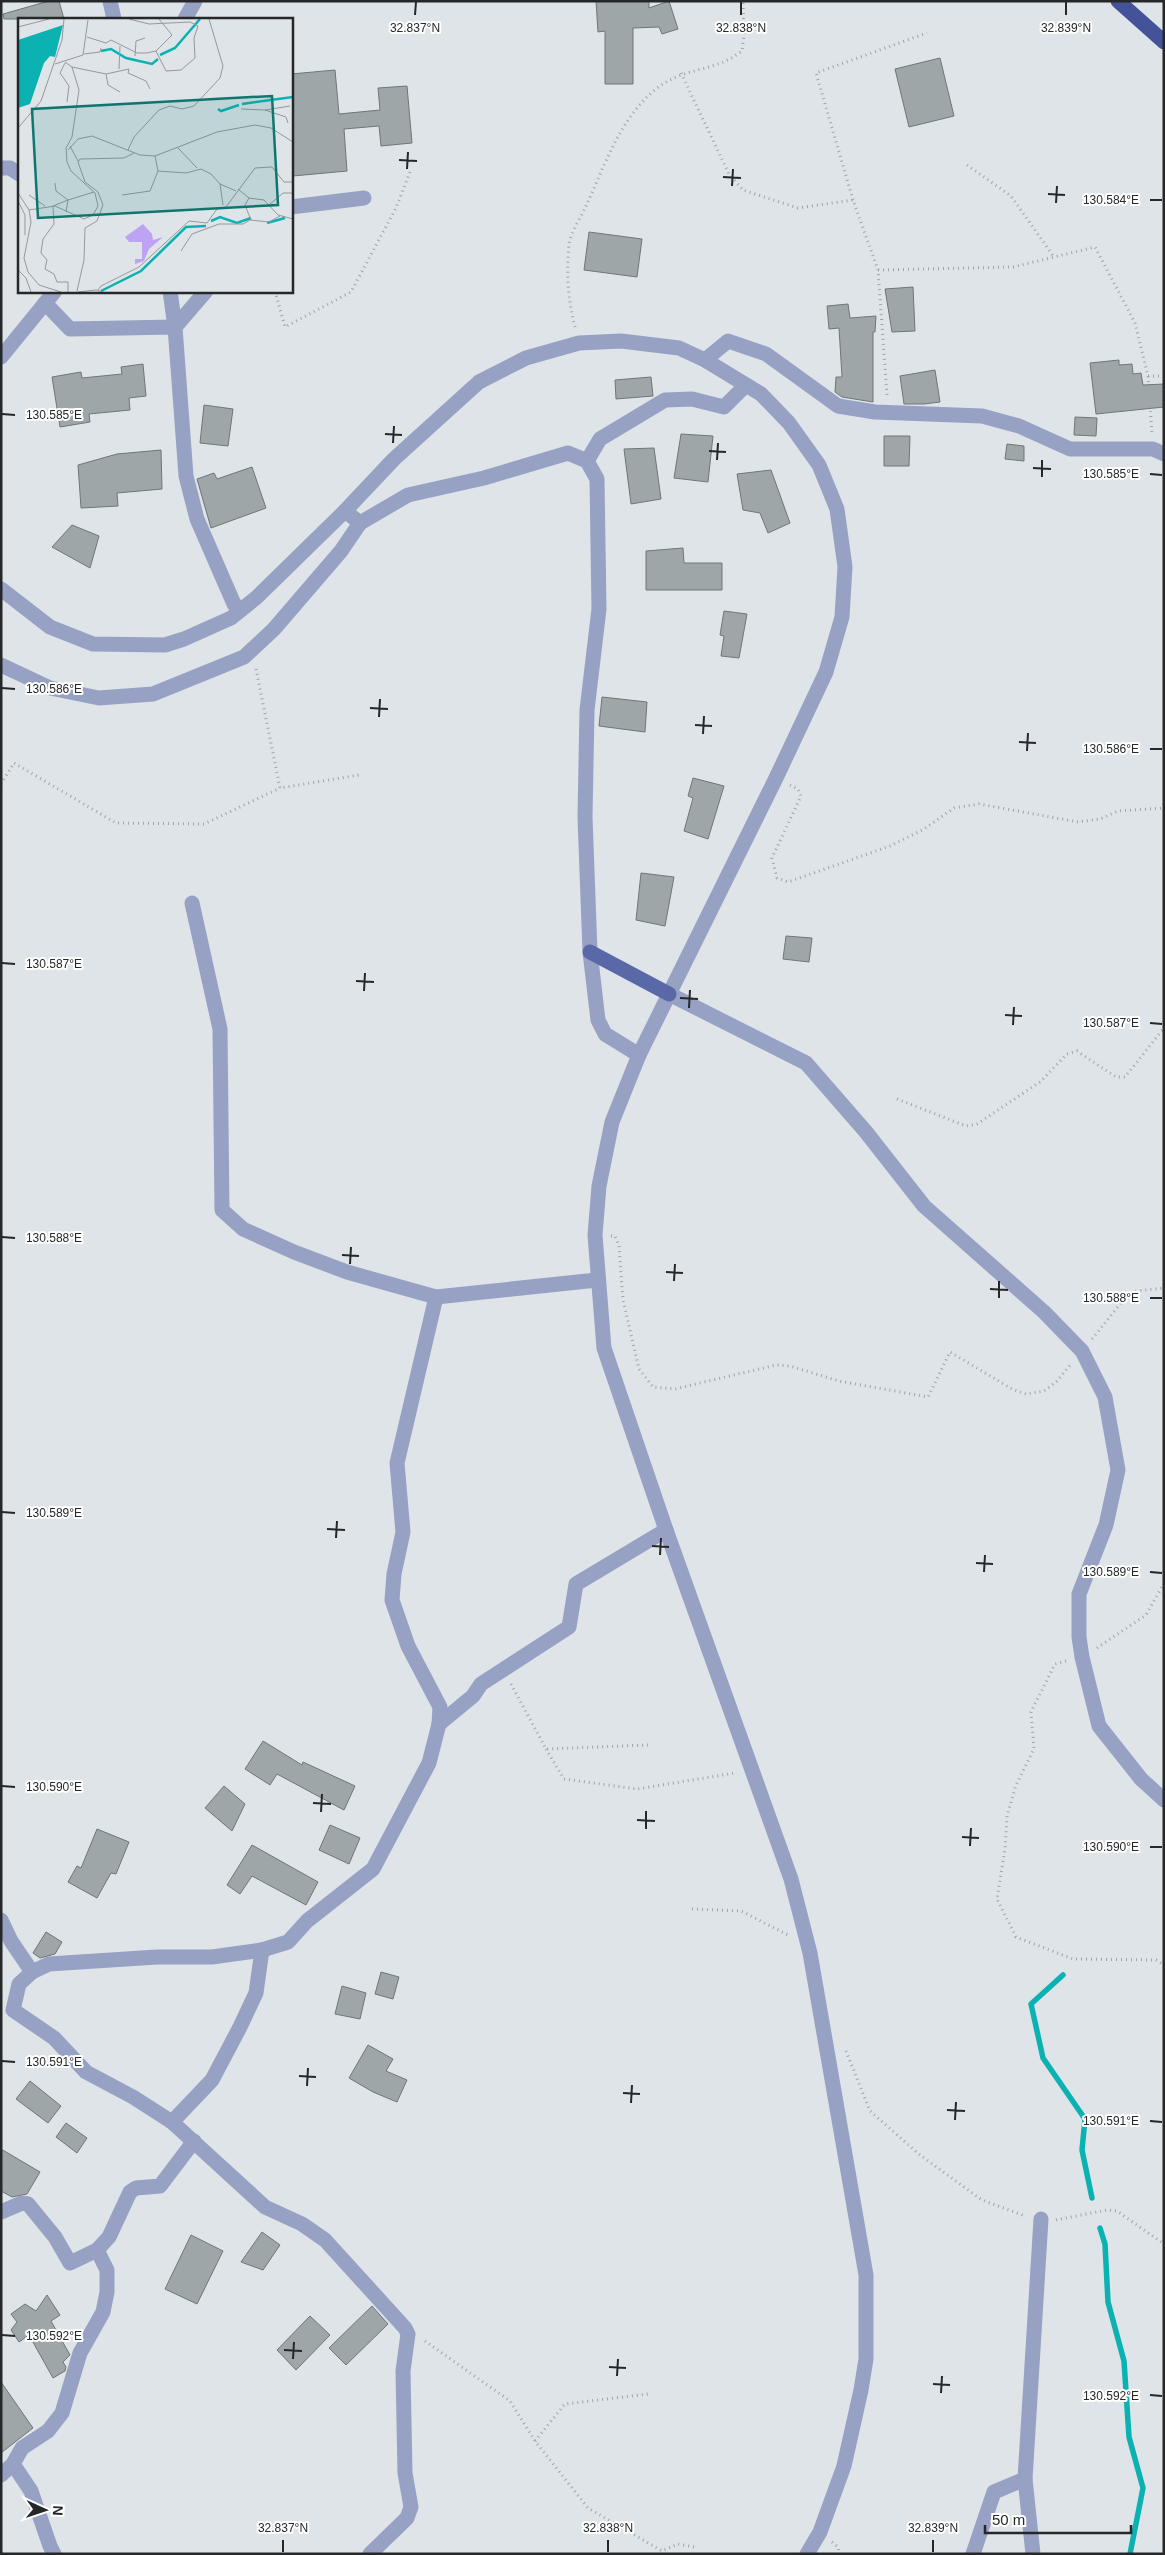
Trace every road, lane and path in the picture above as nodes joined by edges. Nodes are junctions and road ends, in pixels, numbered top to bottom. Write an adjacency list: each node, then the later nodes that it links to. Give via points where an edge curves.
1 (110, 1): 5 (street)
2 (195, 1): 6 (street)
3 (743, 1): 9 (path, via 742,51 730,61)
4 (1118, 1): 8 (highway)
5 (114, 18)
6 (186, 18)
7 (927, 33): 15 (path, via 816,73)
8 (1164, 42)
9 (681, 73): 15 (path, via 729,174 744,190 798,208); 25 (path, via 656,89 630,117 616,139 569,242 568,298)
10 (967, 165): 17 (path, via 1011,196)
11 (1, 168): 13 (street, via 10,168)
12 (410, 172): 22 (path, via 396,208 351,292 285,327)
13 (18, 173)
14 (364, 198): 16 (street)
15 (853, 200): 18 (path)
16 (292, 207)
17 (1054, 257): 18 (path, via 1013,267); 28 (path, via 1095,248 1135,323)
18 (878, 270): 31 (path)
19 (54, 292): 23 (street)
20 (170, 292): 24 (street)
21 (205, 292): 24 (street)
22 (275, 292)
23 (45, 303): 24 (street, via 70,329); 26 (street)
24 (175, 327): 37 (street, via 186,476 197,518 234,604)
25 (579, 343): 27 (street, via 621,341 679,348); 34 (street, via 526,358 480,382 394,459)
26 (1, 357)
27 (705, 360): 30 (street); 31 (street, via 728,340 766,354 838,406)
28 (1148, 376): 29 (path); 32 (path)
29 (1164, 376)
30 (746, 384): 33 (street, via 724,407 692,399 665,400 600,439); 41 (street, via 790,423 819,465 837,509 845,566 842,617 826,672)
31 (889, 412): 32 (street, via 982,416 1019,426 1070,449)
32 (1158, 452)
33 (587, 461): 35 (street, via 568,454 408,495); 46 (street, via 597,479 599,609 587,710)
34 (345, 512): 35 (street); 37 (street)
35 (360, 523): 38 (street, via 341,550)
36 (1, 589): 37 (street, via 50,627 93,644 165,645 184,640 231,618)
37 (241, 609)
38 (252, 649): 39 (street, via 244,657 153,694 99,698 50,688); 43 (path)
39 (1, 665)
40 (359, 775): 43 (path)
41 (776, 778): 44 (path, via 798,789 801,796 772,858 777,878 788,882 890,846 924,829 954,808 979,804 1078,822 1100,819 1118,811); 47 (street)
42 (1, 784): 43 (path, via 14,763 116,823 204,824)
43 (280, 788)
44 (1164, 808)
45 (192, 903): 54 (street, via 220,1029 222,1210 243,1229 294,1252 347,1272)
46 (590, 952): 47 (main road); 49 (street, via 598,1020 605,1034)
47 (669, 994): 49 (street); 55 (street, via 806,1063 924,1206 1044,1312)
48 (1164, 1028): 50 (path, via 1125,1078 1116,1077 1077,1051 1067,1054 1040,1082 977,1124 966,1126)
49 (639, 1055): 51 (street, via 612,1122 599,1186)
50 (897, 1099)
51 (595, 1235): 52 (street); 55 (path, via 615,1236 617,1241 623,1300 639,1369 653,1387 675,1389 776,1366 790,1366 839,1381 928,1397 950,1352 1026,1394 1044,1391 1057,1381)
52 (597, 1280): 54 (street); 56 (street, via 604,1348)
53 (1164, 1288): 55 (path, via 1137,1290 1125,1298)
54 (436, 1297): 60 (street, via 397,1463 403,1532 392,1600 408,1646 440,1707)
55 (1082, 1351): 58 (street, via 1104,1397 1118,1470 1106,1525 1079,1594)
56 (666, 1530): 59 (street, via 576,1584 569,1628); 63 (street)
57 (1164, 1583): 58 (path, via 1146,1615)
58 (1082, 1656): 64 (street, via 1099,1726 1141,1779); 69 (path, via 1055,1664 1030,1712 1034,1749 1016,1785 1006,1816 997,1899 1016,1937 1072,1959 1156,1960)
59 (503, 1670): 60 (street, via 481,1684 473,1696); 62 (path)
60 (439, 1724): 68 (street, via 429,1763 373,1869 308,1921 288,1942)
61 (648, 1745): 62 (path)
62 (546, 1749): 63 (path, via 564,1779 637,1789)
63 (753, 1770): 67 (street, via 791,1879)
64 (1164, 1800)
65 (692, 1909): 67 (path, via 741,1911)
66 (1, 1920): 70 (street)
67 (808, 1946): 71 (street)
68 (262, 1950): 70 (street, via 212,1957 49,1964); 72 (street, via 256,1993 240,2028 212,2080)
69 (1164, 1964)
70 (32, 1972): 72 (street, via 19,1984 13,2010 54,2038 86,2072)
71 (828, 2047): 75 (path, via 846,2052 870,2111 920,2155 982,2200); 87 (street, via 866,2275 866,2359 844,2466 820,2532)
72 (172, 2122): 73 (street)
73 (194, 2141): 77 (street, via 160,2186 136,2188 130,2192 108,2237); 78 (street, via 264,2207 302,2224 325,2240)
74 (1, 2212): 77 (street, via 22,2203 28,2204 55,2237 70,2263)
75 (1041, 2219): 76 (path, via 1059,2220 1107,2210 1117,2211); 83 (street)
76 (1164, 2244)
77 (97, 2250): 81 (street, via 107,2270 103,2312 80,2353 62,2413 48,2431 22,2448)
78 (408, 2334): 80 (path, via 421,2338 500,2392); 86 (street, via 403,2371 405,2473 411,2507 407,2518)
79 (648, 2394): 80 (path, via 565,2404)
80 (535, 2441): 84 (path, via 588,2508 662,2550 678,2544)
81 (13, 2464): 82 (street); 85 (street, via 32,2491)
82 (1, 2474)
83 (1025, 2479): 88 (street, via 994,2492); 89 (street)
84 (694, 2547)
85 (54, 2554)
86 (370, 2554)
87 (808, 2554)
88 (973, 2554)
89 (1033, 2554)

